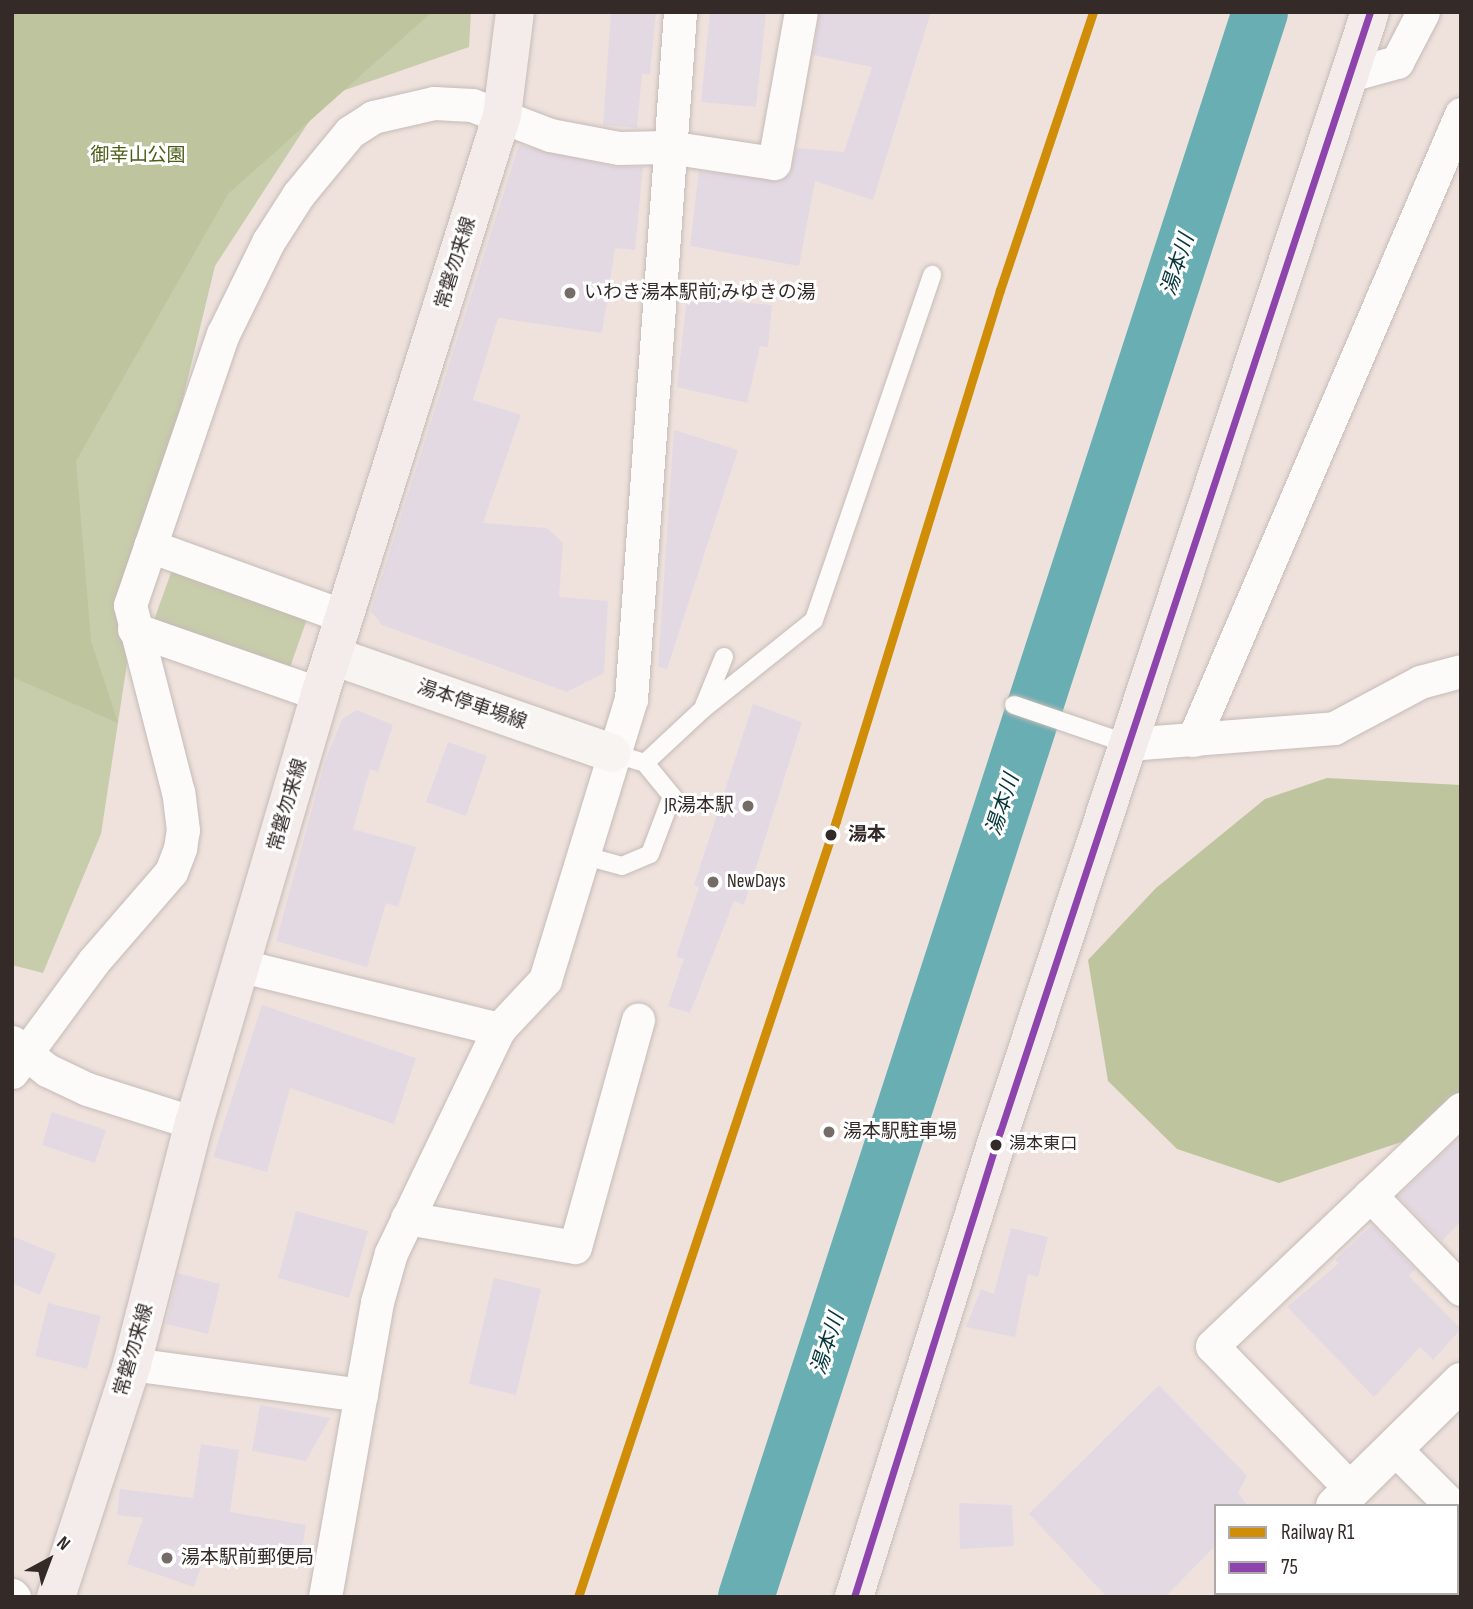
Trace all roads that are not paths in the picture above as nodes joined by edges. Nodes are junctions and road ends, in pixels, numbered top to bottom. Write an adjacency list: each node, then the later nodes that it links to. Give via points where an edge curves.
1 (515, 12): 8 (main road, 常磐勿来線)
2 (680, 12): 9 (street)
3 (801, 12): 9 (street, via 774,163)
4 (1370, 12): 6 (main road)
5 (1423, 12): 6 (street, via 1397,62)
6 (1349, 75): 21 (main road)
7 (1461, 114): 20 (street)
8 (502, 115): 9 (street, via 550,135 619,148); 11 (street, via 472,105 434,103 373,117 349,132 298,195 245,286 223,334); 12 (main road, 常磐勿来線)
9 (668, 147): 22 (street)
10 (932, 275): 19 (lane, via 814,620)
11 (150, 546): 12 (street); 13 (street, via 130,605)
12 (346, 617): 14 (main road, 常磐勿来線)
13 (134, 629): 17 (street); 27 (street, via 178,792 183,830 180,848 171,872)
14 (332, 656): 17 (main road, 常磐勿来線); 22 (main road, 湯本停車場線)
15 (724, 657): 19 (lane)
16 (1461, 671): 20 (street, via 1420,682 1334,728)
17 (320, 694): 24 (main road, 常磐勿来線)
18 (1014, 705): 21 (lane)
19 (703, 709): 22 (lane)
20 (1194, 740): 21 (street)
21 (1128, 744): 41 (main road)
22 (628, 758): 23 (street); 23 (lane, via 672,796 650,854 622,866)
23 (582, 855): 26 (street, via 545,980)
24 (242, 966): 26 (street); 29 (main road, 常磐勿来線)
25 (638, 1020): 31 (street, via 575,1247)
26 (499, 1029): 31 (street)
27 (17, 1055): 29 (street, via 87,1089)
28 (1461, 1109): 30 (street)
29 (194, 1123): 33 (main road, 常磐勿来線)
30 (1370, 1195): 32 (street); 37 (street, via 1212,1346)
31 (407, 1218): 35 (street, via 377,1302)
32 (1461, 1289)
33 (132, 1364): 35 (street); 39 (main road, 常磐勿来線)
34 (1461, 1382): 36 (street)
35 (362, 1395): 40 (street)
36 (1394, 1448): 37 (street); 38 (street)
37 (1343, 1498)
38 (1450, 1504)
39 (56, 1597)
40 (325, 1597)
41 (854, 1597)

